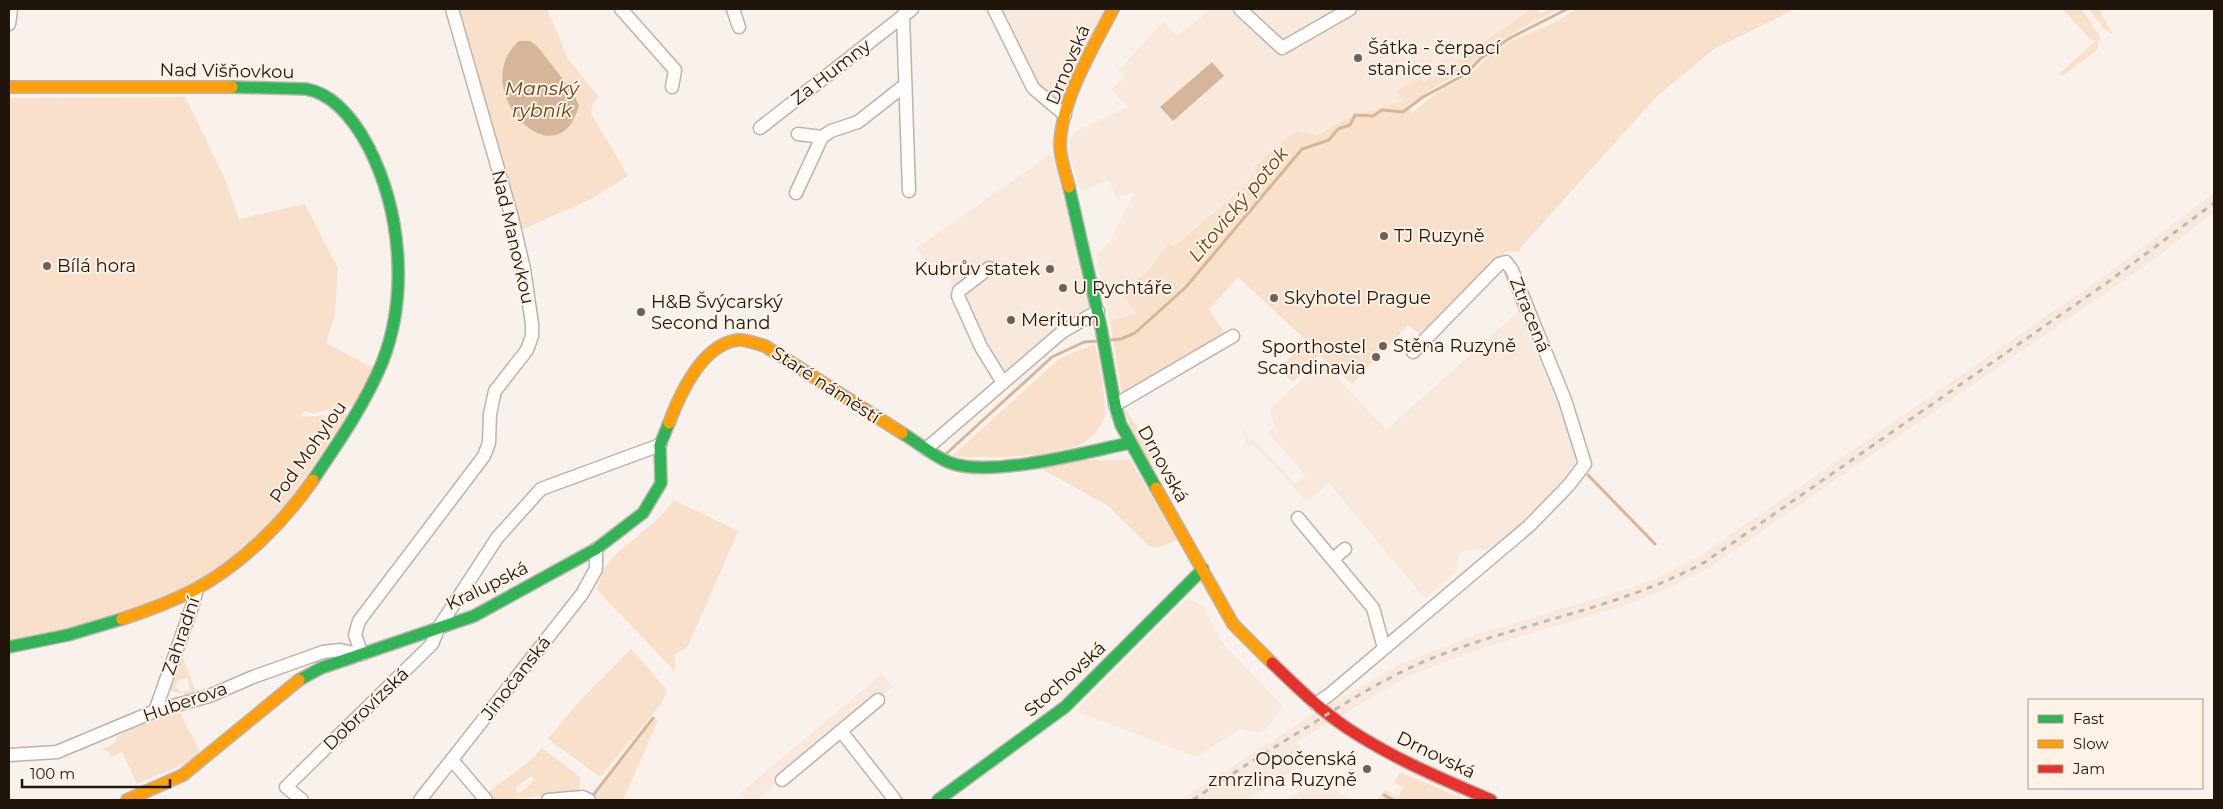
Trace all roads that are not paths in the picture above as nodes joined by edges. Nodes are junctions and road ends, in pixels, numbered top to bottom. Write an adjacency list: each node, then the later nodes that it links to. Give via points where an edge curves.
1 (11, 9): 10 (street)
2 (452, 9): 41 (street, Nad Manovkou, via 511,214 524,269 532,336 527,350 495,391 489,443 484,456 359,621 355,635)
3 (622, 9): 14 (street, via 674,70)
4 (733, 9): 11 (street)
5 (994, 9): 15 (street, via 1033,88)
6 (1113, 9): 15 (street, Drnovská)
7 (1240, 9): 8 (street, via 1282,48)
8 (1350, 9)
9 (907, 12): 12 (street, Za Humny); 16 (street, Za Humny)
10 (9, 24)
11 (739, 27)
12 (905, 85): 18 (street, via 858,122); 19 (street, Za Humny)
13 (9, 86): 27 (street, Nad Višňovkou, via 286,87 318,92 340,108 352,119 379,170 397,246 398,291 392,333)
14 (672, 87)
15 (1065, 115): 22 (street, Drnovská, via 1060,146)
16 (760, 128)
17 (798, 134): 18 (street)
18 (822, 137): 20 (street)
19 (909, 190)
20 (796, 193)
21 (989, 268): 26 (street, via 959,290 958,296 981,347)
22 (1098, 311): 26 (street, via 1062,332); 28 (street, Drnovská)
23 (1233, 336): 28 (street)
24 (720, 347): 30 (street, Kralupská, via 703,362 682,392); 31 (street, Staré náměstí, via 739,340 765,346)
25 (1413, 352): 40 (street, Ztracená, via 1500,264 1506,262 1565,400 1585,464 1529,526)
26 (1002, 381): 31 (street)
27 (365, 397): 37 (street, Pod Mohylou, via 304,493 284,518)
28 (1115, 405): 29 (street, Drnovská)
29 (1130, 443): 31 (street, Staré náměstí, via 1006,467 975,468 948,462); 36 (street, Drnovská)
30 (660, 445): 33 (street, Kralupská, via 661,483 643,513); 38 (street, Dobrovízská, via 541,489 497,538)
31 (926, 448)
32 (1298, 518): 35 (street)
33 (596, 549): 38 (street, Kralupská, via 474,616); 47 (street, Jinočanská, via 596,569 582,594)
34 (1345, 549): 35 (street)
35 (1332, 559): 40 (street, via 1373,608)
36 (1203, 569): 43 (street, Drnovská, via 1238,630); 56 (street, Stochovská, via 1065,706)
37 (197, 589): 39 (street, Pod Mohylou, via 125,620 57,640); 44 (street, Zahradní)
38 (439, 627): 41 (street, Kralupská); 51 (street, Dobrovízská, via 432,644 286,787)
39 (9, 646)
40 (1384, 648): 43 (street)
41 (362, 654): 44 (street, Huberova, via 340,650 323,652 209,696); 50 (street, Kralupská, via 300,679 184,775)
42 (878, 700): 45 (street)
43 (1316, 704): 57 (street, Drnovská, via 1359,736 1397,757)
44 (155, 711): 46 (street, Huberova, via 57,752)
45 (841, 731): 48 (street); 55 (street)
46 (9, 755)
47 (452, 760): 52 (street, Jinočanská); 53 (street)
48 (782, 780)
49 (586, 798): 54 (street)
50 (127, 800)
51 (302, 800)
52 (420, 800)
53 (486, 800)
54 (548, 800)
55 (895, 800)
56 (938, 800)
57 (1491, 800)

